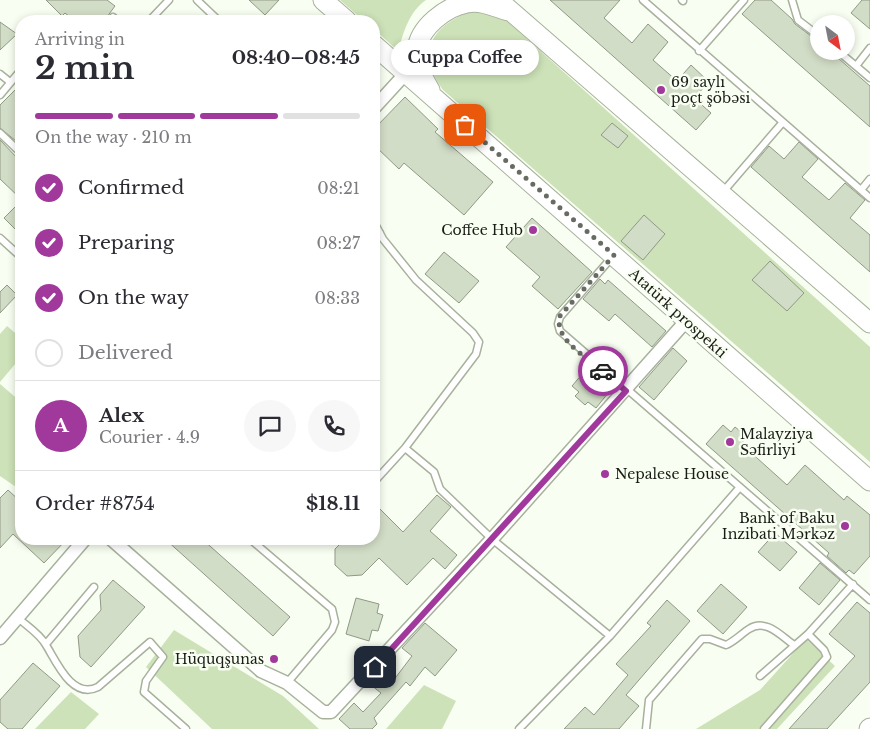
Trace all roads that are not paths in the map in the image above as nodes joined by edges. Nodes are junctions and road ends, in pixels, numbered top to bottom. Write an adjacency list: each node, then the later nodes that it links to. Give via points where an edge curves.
1 (169, 0): 8 (lane)
2 (197, 0): 9 (lane)
3 (323, 0): 10 (main road)
4 (643, 0): 15 (lane)
5 (744, 0): 15 (lane)
6 (792, 0): 11 (lane, via 798,20)
7 (505, 6): 14 (main road, via 468,2 453,7 430,25); 31 (main road)
8 (155, 15)
9 (213, 15)
10 (340, 15)
11 (810, 29)
12 (870, 48): 17 (lane)
13 (380, 50): 18 (main road, Atatürk prospekti)
14 (417, 50): 18 (main road); 24 (main road, via 422,77)
15 (699, 51): 26 (lane)
16 (849, 60): 17 (lane)
17 (856, 66): 21 (lane)
18 (406, 73): 24 (main road, Atatürk prospekti); 25 (street)
19 (0, 74): 22 (lane)
20 (15, 77): 22 (lane)
21 (870, 78)
22 (10, 82): 23 (lane)
23 (0, 94)
24 (436, 99): 36 (main road, Atatürk prospekti)
25 (380, 101)
26 (783, 122): 30 (lane); 31 (lane)
27 (0, 133): 28 (lane)
28 (15, 147)
29 (870, 179): 30 (lane)
30 (861, 190): 32 (lane)
31 (722, 194): 38 (main road)
32 (870, 198)
33 (380, 233): 40 (lane, via 416,280 479,342 476,354)
34 (0, 238): 35 (lane)
35 (15, 252)
36 (614, 255): 37 (main road, Atatürk prospekti); 39 (lane, via 560,316 558,324 565,338)
37 (687, 320): 39 (street); 42 (main road, Atatürk prospekti)
38 (870, 323)
39 (626, 391): 43 (lane); 44 (street)
40 (404, 448): 41 (lane); 44 (lane, via 434,472 440,489)
41 (380, 475)
42 (870, 482)
43 (740, 487): 48 (lane); 53 (lane)
44 (492, 539): 53 (lane); 58 (street, via 336,709 328,713 320,710)
45 (80, 545): 51 (street)
46 (118, 545): 58 (street, via 261,671)
47 (257, 545): 58 (lane, via 332,609 335,616 332,630)
48 (852, 584): 50 (lane); 52 (lane)
49 (94, 587): 55 (lane)
50 (870, 600)
51 (18, 618): 54 (street); 55 (lane)
52 (808, 634): 56 (lane); 62 (lane, via 824,650 826,657)
53 (610, 636): 60 (lane)
54 (0, 638)
55 (46, 644): 59 (lane, via 66,677 87,690 102,684 150,642 163,657 146,681 144,692)
56 (794, 645): 57 (lane); 61 (lane, via 766,625 750,628 726,645 702,639 649,700)
57 (760, 676)
58 (287, 683)
59 (186, 729)
60 (519, 729)
61 (646, 729)
62 (764, 729)

